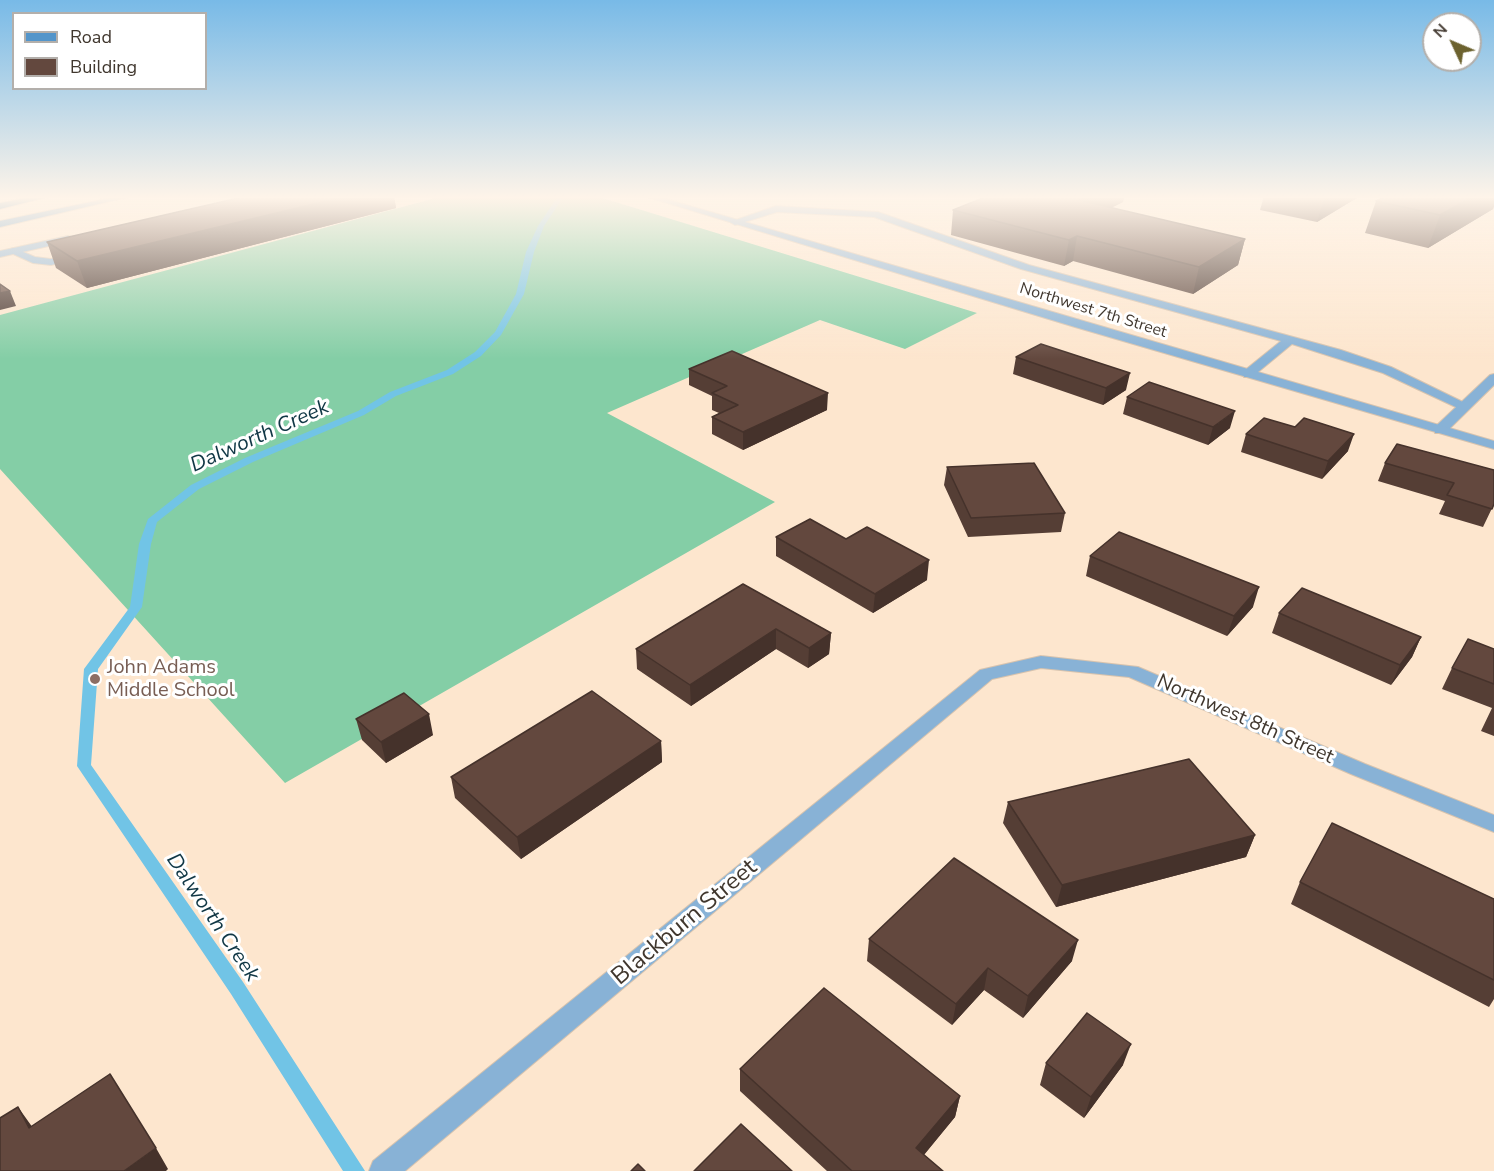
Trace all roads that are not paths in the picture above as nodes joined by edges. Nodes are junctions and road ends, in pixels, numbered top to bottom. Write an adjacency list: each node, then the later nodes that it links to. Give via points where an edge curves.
1 (14, 251): 4 (street); 5 (street, via 33,260 51,262)
2 (832, 251): 7 (street, Northwest 7th Street)
3 (977, 251): 6 (street)
4 (0, 254)
5 (84, 256)
6 (1289, 340): 7 (street); 9 (street, via 1387,370)
7 (1248, 374): 10 (street, Northwest 7th Street)
8 (1494, 378): 9 (street)
9 (1464, 406): 10 (street)
10 (1440, 430): 11 (street, Northwest 7th Street)
11 (1494, 445)
12 (986, 674): 13 (street, Northwest 8th Street, via 1041,662 1132,671); 14 (street, Blackburn Street)
13 (1494, 824)
14 (382, 1171)

